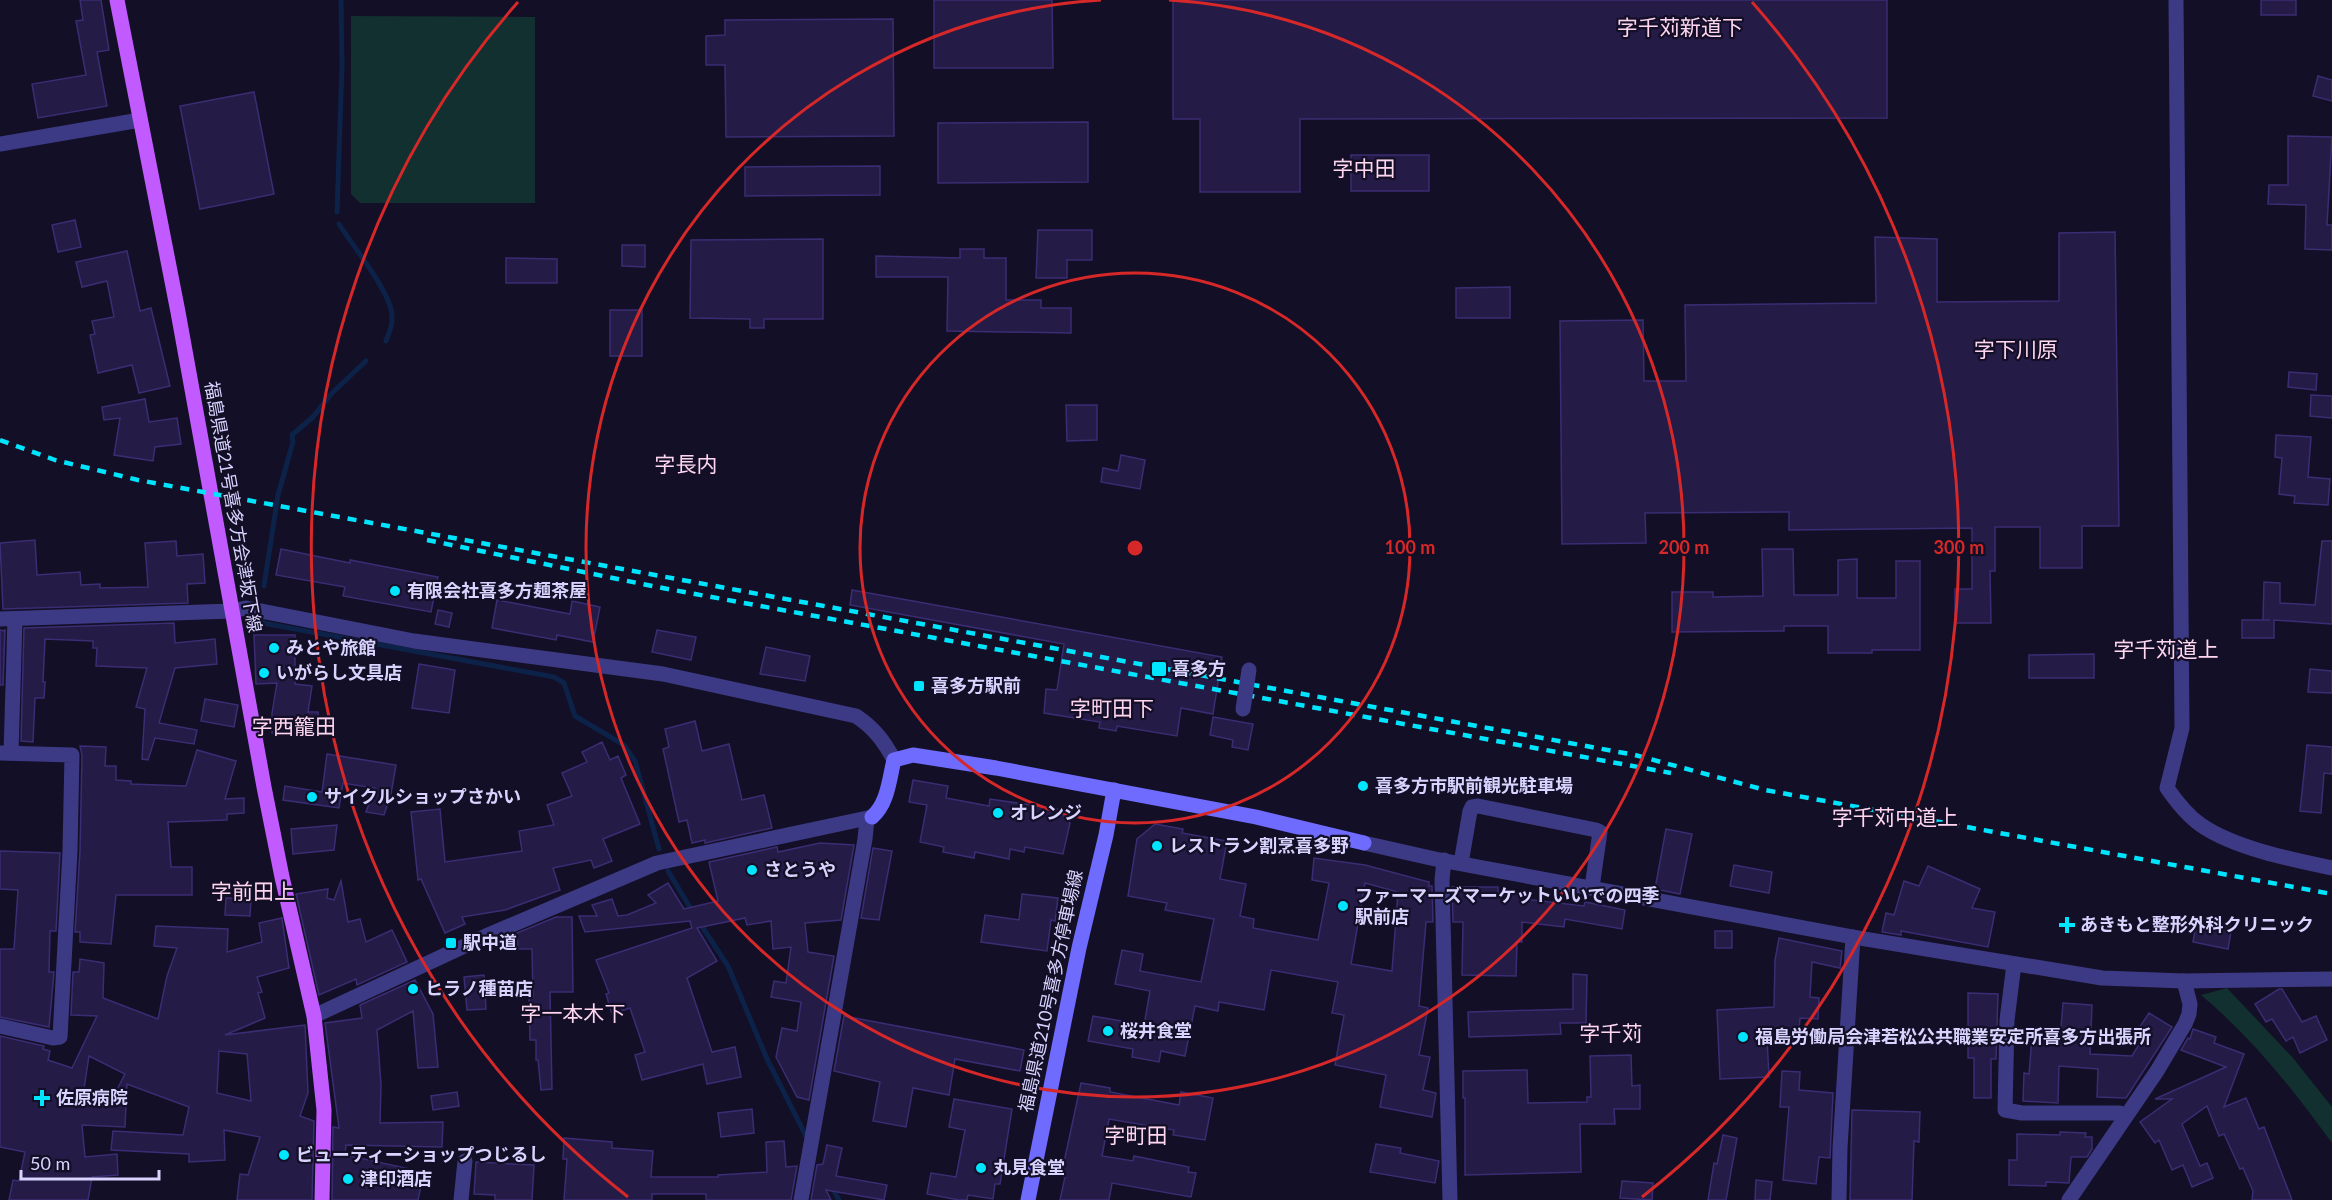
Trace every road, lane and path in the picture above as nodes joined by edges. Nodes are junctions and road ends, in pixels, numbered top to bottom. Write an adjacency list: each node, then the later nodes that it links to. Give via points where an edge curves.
1 (117, 0): 3 (main road, 福島県道21号喜多方会津坂下線)
2 (2176, 0): 15 (street, via 2182,728 2167,788 2201,825 2227,838 2296,861)
3 (140, 120): 4 (street); 5 (main road, 福島県道21号喜多方会津坂下線)
4 (0, 144)
5 (232, 611): 6 (street); 10 (street, via 246,608 414,641 663,674 856,716 871,726); 21 (main road, 福島県道21号喜多方会津坂下線, via 282,878)
6 (8, 619): 9 (street)
7 (1249, 670): 8 (street, bridge)
8 (1243, 709)
9 (5, 753): 22 (street, via 72,755 60,1037)
10 (894, 760): 11 (street, via 913,755); 12 (street, via 884,802)
11 (1114, 790): 13 (street, via 1256,817); 28 (street, 福島県道210号喜多方停車場線)
12 (869, 818): 21 (street, via 657,863); 27 (street)
13 (1444, 860): 14 (street); 29 (street)
14 (1461, 863): 16 (street); 16 (street, via 1470,811 1478,806 1600,832)
15 (2332, 868)
16 (1592, 887): 17 (street)
17 (1853, 937): 18 (street); 30 (street)
18 (2014, 964): 20 (street, via 2102,978); 23 (street, via 2007,1020 2005,1110 2120,1113)
19 (2332, 979): 20 (street)
20 (2184, 981): 23 (street, via 2189,1014)
21 (314, 1016): 25 (main road, 福島県道21号喜多方会津坂下線, via 324,1110)
22 (0, 1026)
23 (2125, 1117): 31 (street)
24 (465, 1161): 26 (street)
25 (322, 1200)
26 (461, 1200)
27 (801, 1200)
28 (1028, 1200)
29 (1450, 1200)
30 (1839, 1200)
31 (2069, 1200)

